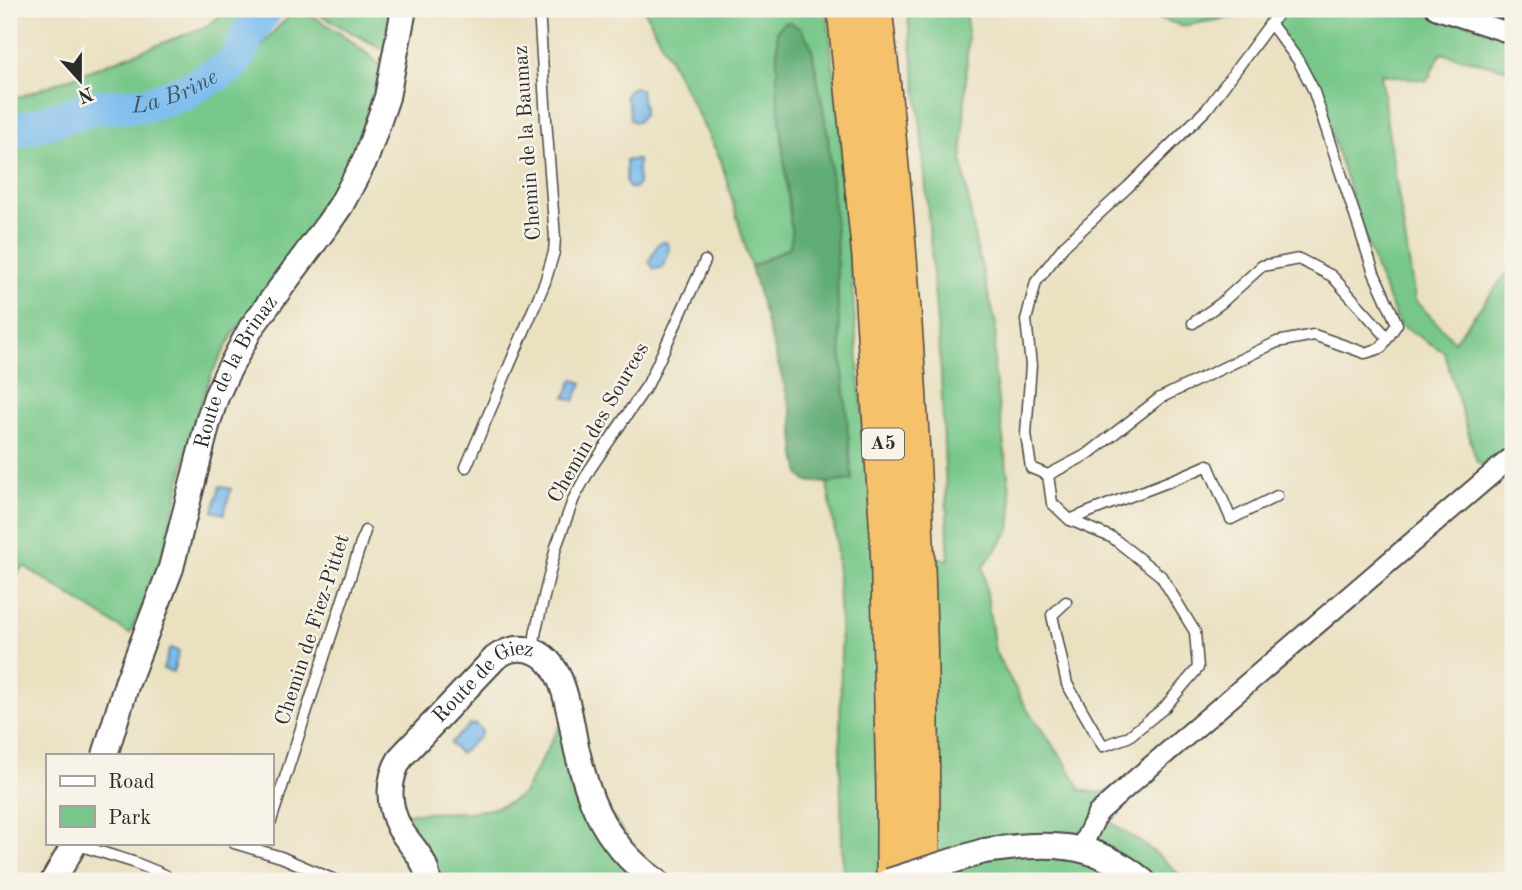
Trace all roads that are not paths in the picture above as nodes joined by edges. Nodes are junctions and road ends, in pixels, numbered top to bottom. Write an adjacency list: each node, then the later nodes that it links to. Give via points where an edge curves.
1 (404, 9): 20 (street, Route de la Brinaz, via 387,97 366,158 341,205 251,328 216,397 174,559)
2 (539, 9): 13 (lane, Chemin de la Baumaz, via 554,252)
3 (845, 9): 31 (highway, A5, via 870,257 888,536 894,790)
4 (874, 9): 32 (highway, A5, via 899,255 912,456)
5 (1280, 9): 7 (lane)
6 (1438, 10): 8 (street)
7 (1270, 23): 11 (lane, via 1313,89 1374,273 1397,324); 14 (lane, via 1207,109 1064,246 1036,282 1026,320 1031,365 1026,434 1031,468)
8 (1513, 34)
9 (705, 261): 19 (lane, Chemin des Sources, via 648,384 574,498 556,547)
10 (1192, 323): 11 (lane, via 1262,266 1299,259 1332,276)
11 (1388, 338): 14 (lane, via 1381,348 1365,353 1314,335 1277,342 1160,398 1088,454)
12 (1513, 456): 25 (street, via 1098,813)
13 (466, 467)
14 (1048, 475): 16 (lane, via 1052,503)
15 (1277, 496): 16 (lane, via 1231,519 1208,465)
16 (1070, 520): 18 (lane, via 1113,538 1161,576 1195,632 1198,668 1164,708 1128,737 1103,746 1067,684 1052,615)
17 (365, 531): 21 (lane, Chemin de Fiez-Pittet)
18 (1066, 602)
19 (533, 650): 29 (street, Route de Giez, via 502,652 394,768 390,787 395,818 422,859); 30 (street, Route de Giez, via 556,670 582,771 600,818 622,851)
20 (105, 754)
21 (273, 818)
22 (74, 844): 27 (street)
23 (78, 844): 26 (lane)
24 (237, 844): 28 (lane)
25 (1080, 850): 31 (street, bridge, via 1040,844 984,851); 33 (street, via 1106,856)
26 (165, 875)
27 (53, 881)
28 (337, 881)
29 (428, 881)
30 (656, 881)
31 (891, 881)
32 (922, 881)
33 (1143, 881)

